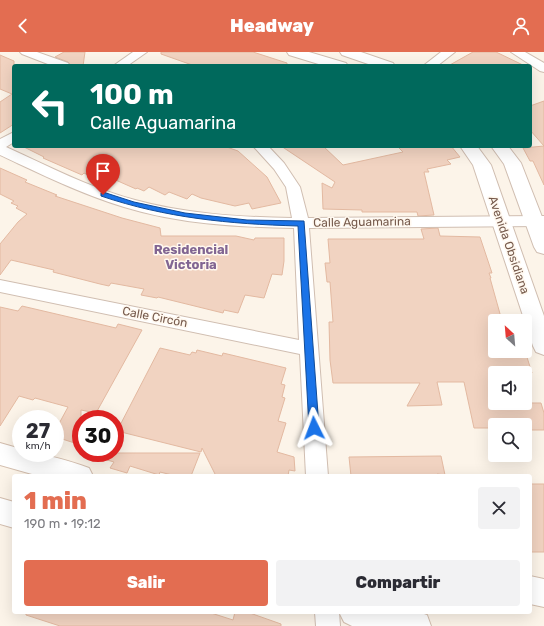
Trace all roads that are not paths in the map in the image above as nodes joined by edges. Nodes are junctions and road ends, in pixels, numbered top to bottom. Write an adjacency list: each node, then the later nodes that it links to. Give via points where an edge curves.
1 (26, 52): 7 (street)
2 (140, 52): 8 (street)
3 (294, 52): 9 (street)
4 (347, 52): 10 (street)
5 (449, 52): 11 (street)
6 (518, 52): 12 (street)
7 (59, 64)
8 (122, 64)
9 (334, 64)
10 (382, 64)
11 (432, 64)
12 (544, 68)
13 (12, 137): 14 (street)
14 (0, 145)
15 (262, 148): 21 (street, via 279,166 293,187)
16 (469, 148): 19 (street, Avenida Obsidiana, via 482,165)
17 (501, 148): 20 (street, via 512,162)
18 (0, 150): 21 (street, Calle Aguamarina, via 89,190 132,204 192,216 247,222)
19 (500, 221): 20 (street, Calle Aguamarina); 21 (street, Calle Aguamarina); 24 (street, Avenida Obsidiana)
20 (539, 221): 22 (street)
21 (302, 223): 25 (street)
22 (544, 247)
23 (0, 286): 25 (street, Calle Circón)
24 (544, 346)
25 (310, 349): 28 (street)
26 (0, 454): 27 (street)
27 (73, 474)
28 (317, 474)
29 (0, 511): 30 (street)
30 (12, 514)
31 (532, 590): 32 (street)
32 (544, 593)
33 (327, 614): 35 (street)
34 (363, 614): 36 (street)
35 (328, 626)
36 (416, 626)

